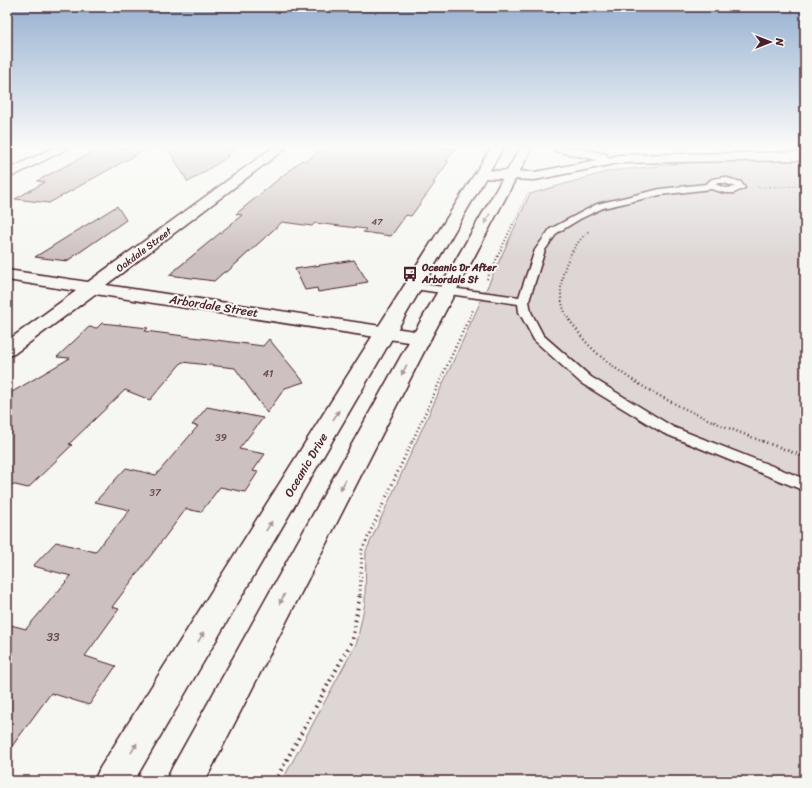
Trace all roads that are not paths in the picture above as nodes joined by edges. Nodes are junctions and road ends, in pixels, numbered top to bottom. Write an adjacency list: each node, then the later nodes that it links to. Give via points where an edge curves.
1 (231, 185): 7 (main road, Oakdale Street)
2 (475, 185): 6 (main road, Oceanic Drive)
3 (507, 185): 8 (main road, one-way to 8)
4 (712, 186): 9 (lane, via 628,198 600,206 576,217 553,231 540,250)
5 (7, 275): 7 (main road, Arbordale Street)
6 (414, 286): 8 (lane); 10 (main road, Oceanic Drive)
7 (92, 288): 10 (main road, Arbordale Street); 12 (main road, Oakdale Street)
8 (448, 291): 9 (lane); 11 (main road)
9 (523, 301): 13 (lane, via 525,312 538,337 586,380 668,430)
10 (385, 333): 11 (main road, Arbordale Street); 14 (main road, Oceanic Drive, one-way to 10)
11 (421, 338): 15 (main road, one-way to 15)
12 (7, 350)
13 (805, 485)
14 (113, 781)
15 (185, 781)

